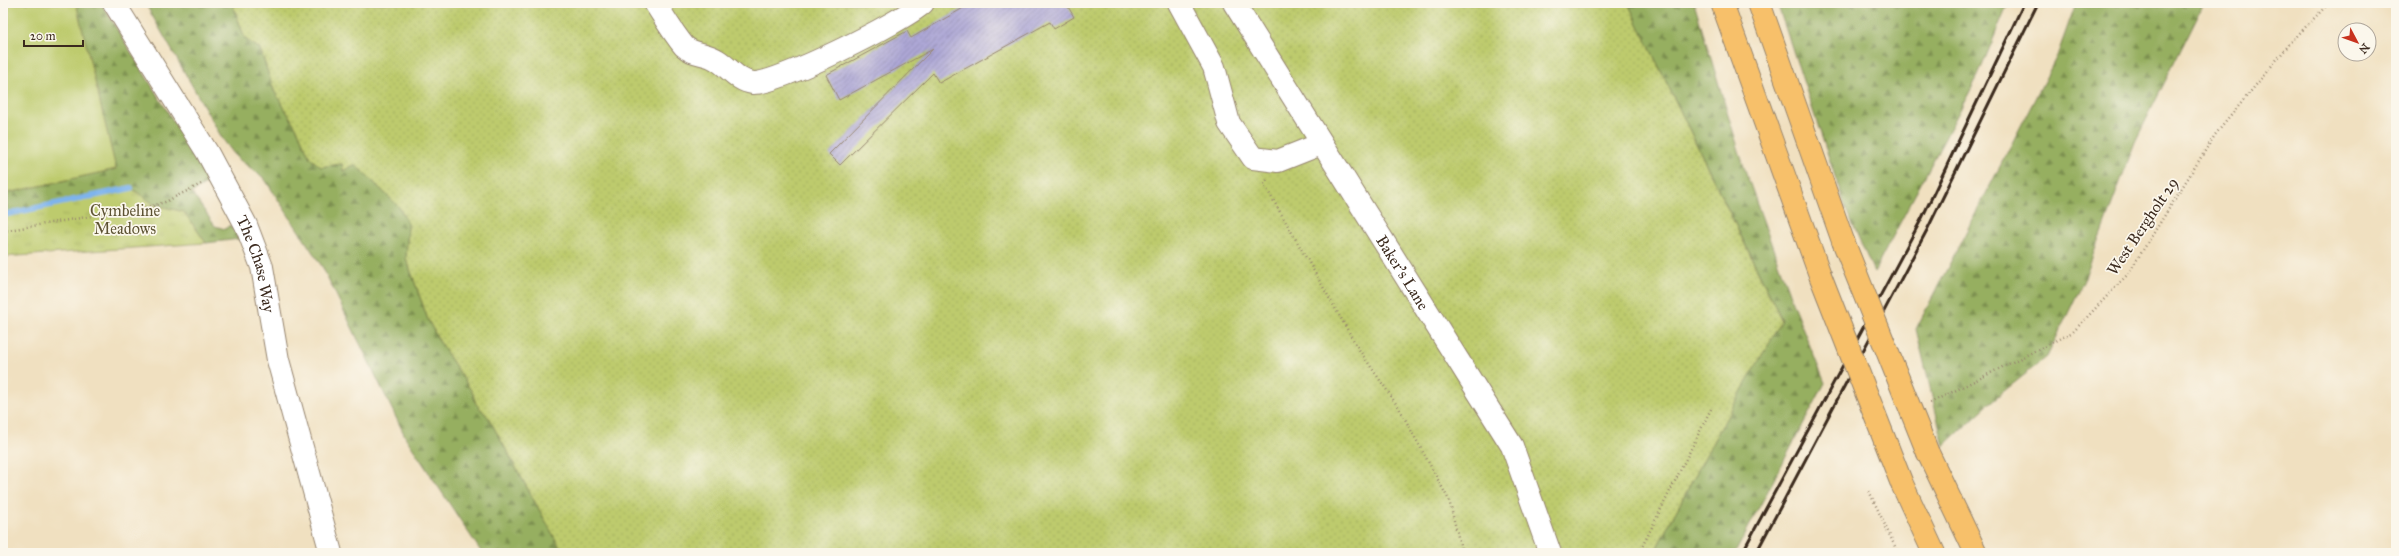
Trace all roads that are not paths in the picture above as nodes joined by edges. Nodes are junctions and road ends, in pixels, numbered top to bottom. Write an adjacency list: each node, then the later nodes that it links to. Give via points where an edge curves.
1 (114, 3): 9 (street, The Chase Way, via 207,152 246,225 262,267 278,360)
2 (655, 3): 3 (street, via 685,47 695,53 707,54 719,60 736,76 753,83 790,73 831,54 905,16)
3 (923, 3)
4 (1179, 3): 8 (street, via 1214,67 1229,123 1254,158 1278,161)
5 (1234, 3): 8 (street, Baker's Lane)
6 (1722, 3): 11 (highway, bridge, via 1820,275 1902,484)
7 (1759, 3): 12 (highway, bridge, via 1843,241 1928,453)
8 (1321, 144): 10 (street, Baker's Lane, via 1512,446)
9 (331, 553)
10 (1550, 553)
11 (1934, 553)
12 (1976, 553)

